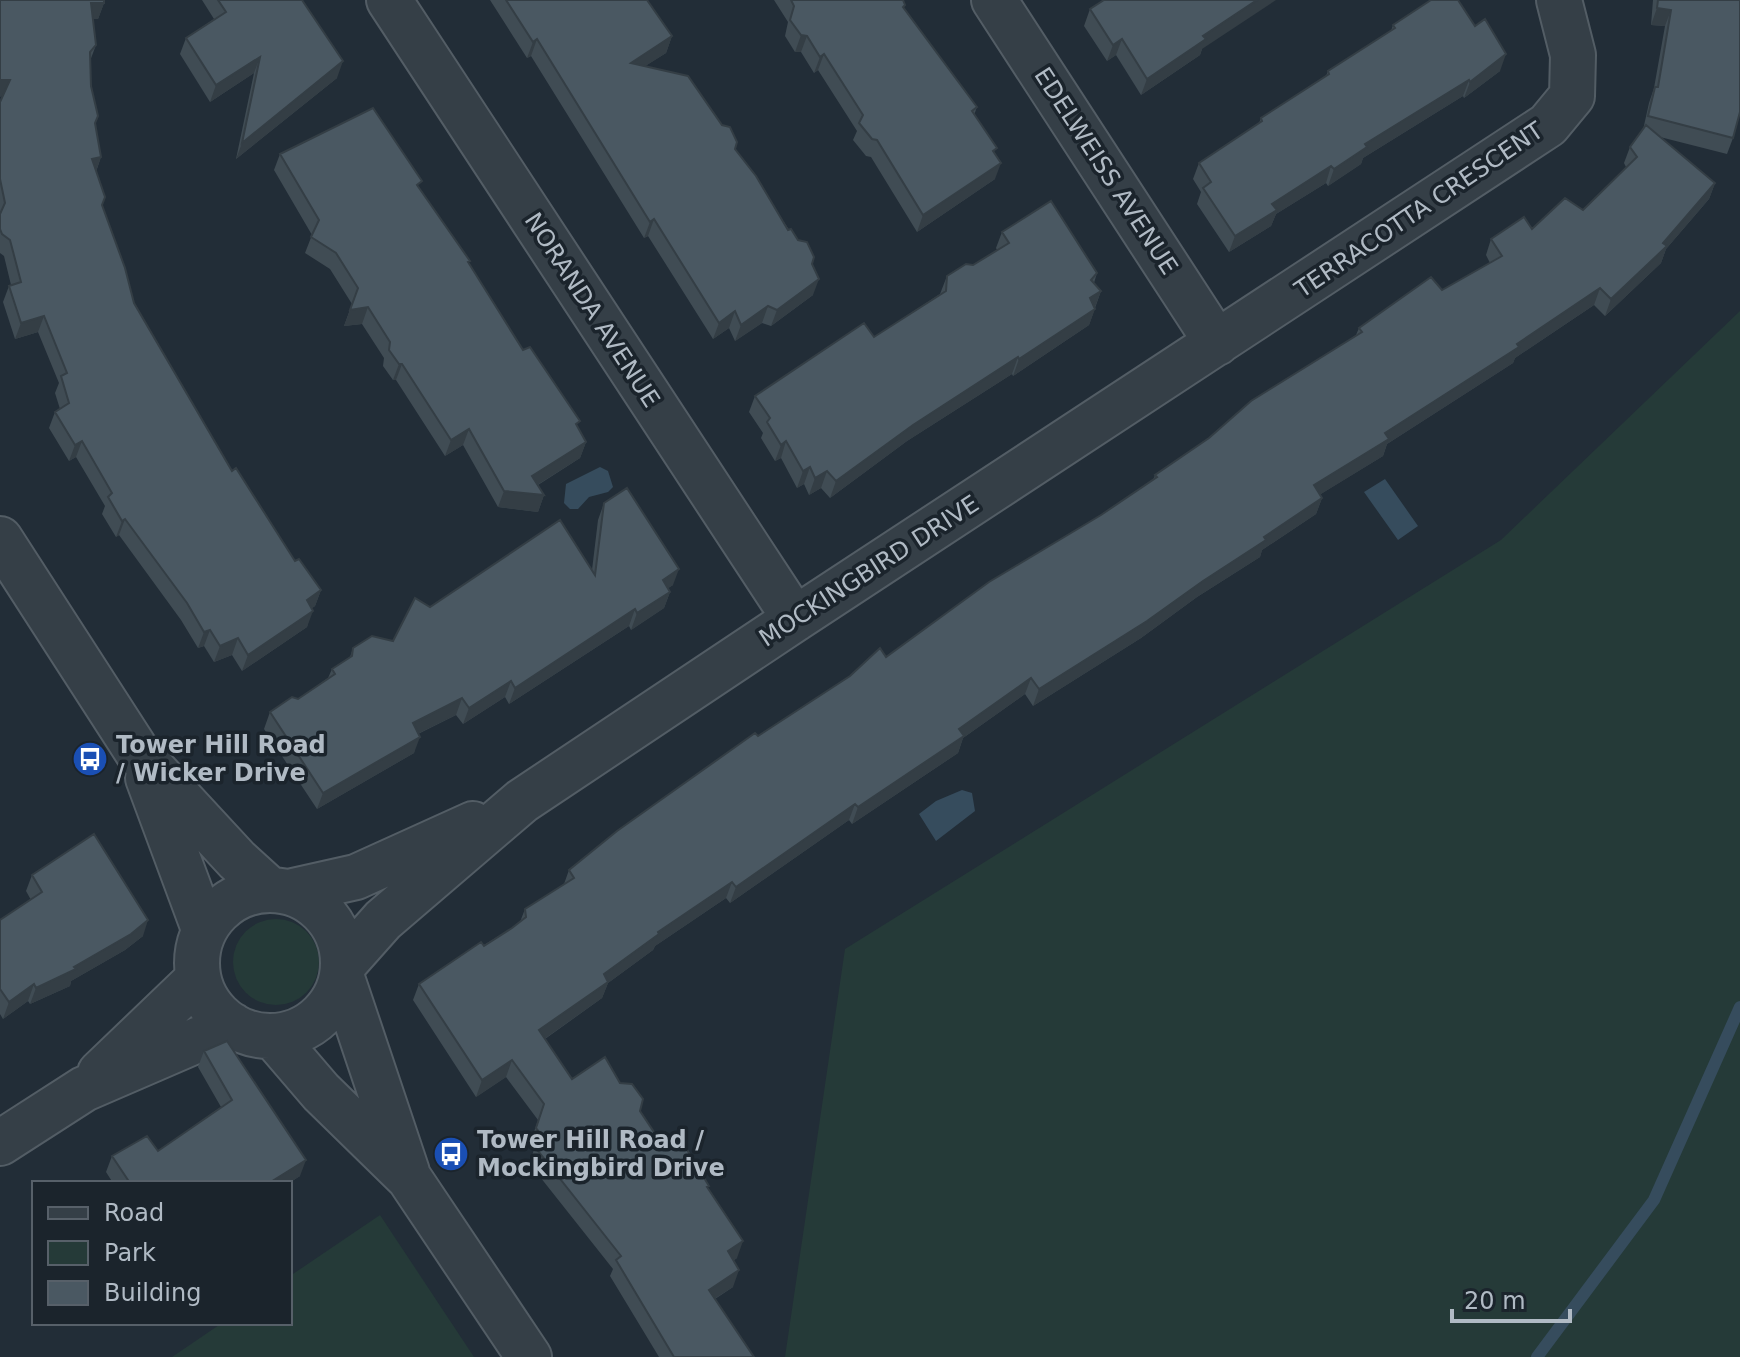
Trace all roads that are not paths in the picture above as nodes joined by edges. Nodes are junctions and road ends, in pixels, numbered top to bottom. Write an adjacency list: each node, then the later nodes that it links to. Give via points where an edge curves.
1 (389, 0): 6 (street, NORANDA AVENUE)
2 (1559, 0): 4 (street, TERRACOTTA CRESCENT, via 1573,55 1572,96 1548,125)
3 (997, 1): 4 (street, EDELWEISS AVENUE)
4 (1217, 343): 6 (street, MOCKINGBIRD DRIVE)
5 (3, 553): 7 (street)
6 (795, 619): 8 (street, MOCKINGBIRD DRIVE)
7 (138, 753): 9 (street, via 237,860); 10 (street)
8 (522, 801): 9 (street, MOCKINGBIRD DRIVE, via 356,877); 11 (street, MOCKINGBIRD DRIVE, via 383,920)
9 (279, 891): 10 (street, via 238,897); 11 (street, via 311,902 328,919 340,941)
10 (204, 929): 12 (street)
11 (342, 972): 13 (street, via 333,1001 317,1019 297,1031); 16 (street)
12 (198, 979): 13 (street, via 217,1013); 14 (street)
13 (252, 1031): 14 (street); 16 (street)
14 (84, 1089): 15 (street)
15 (0, 1143)
16 (409, 1178): 17 (street)
17 (529, 1357)

